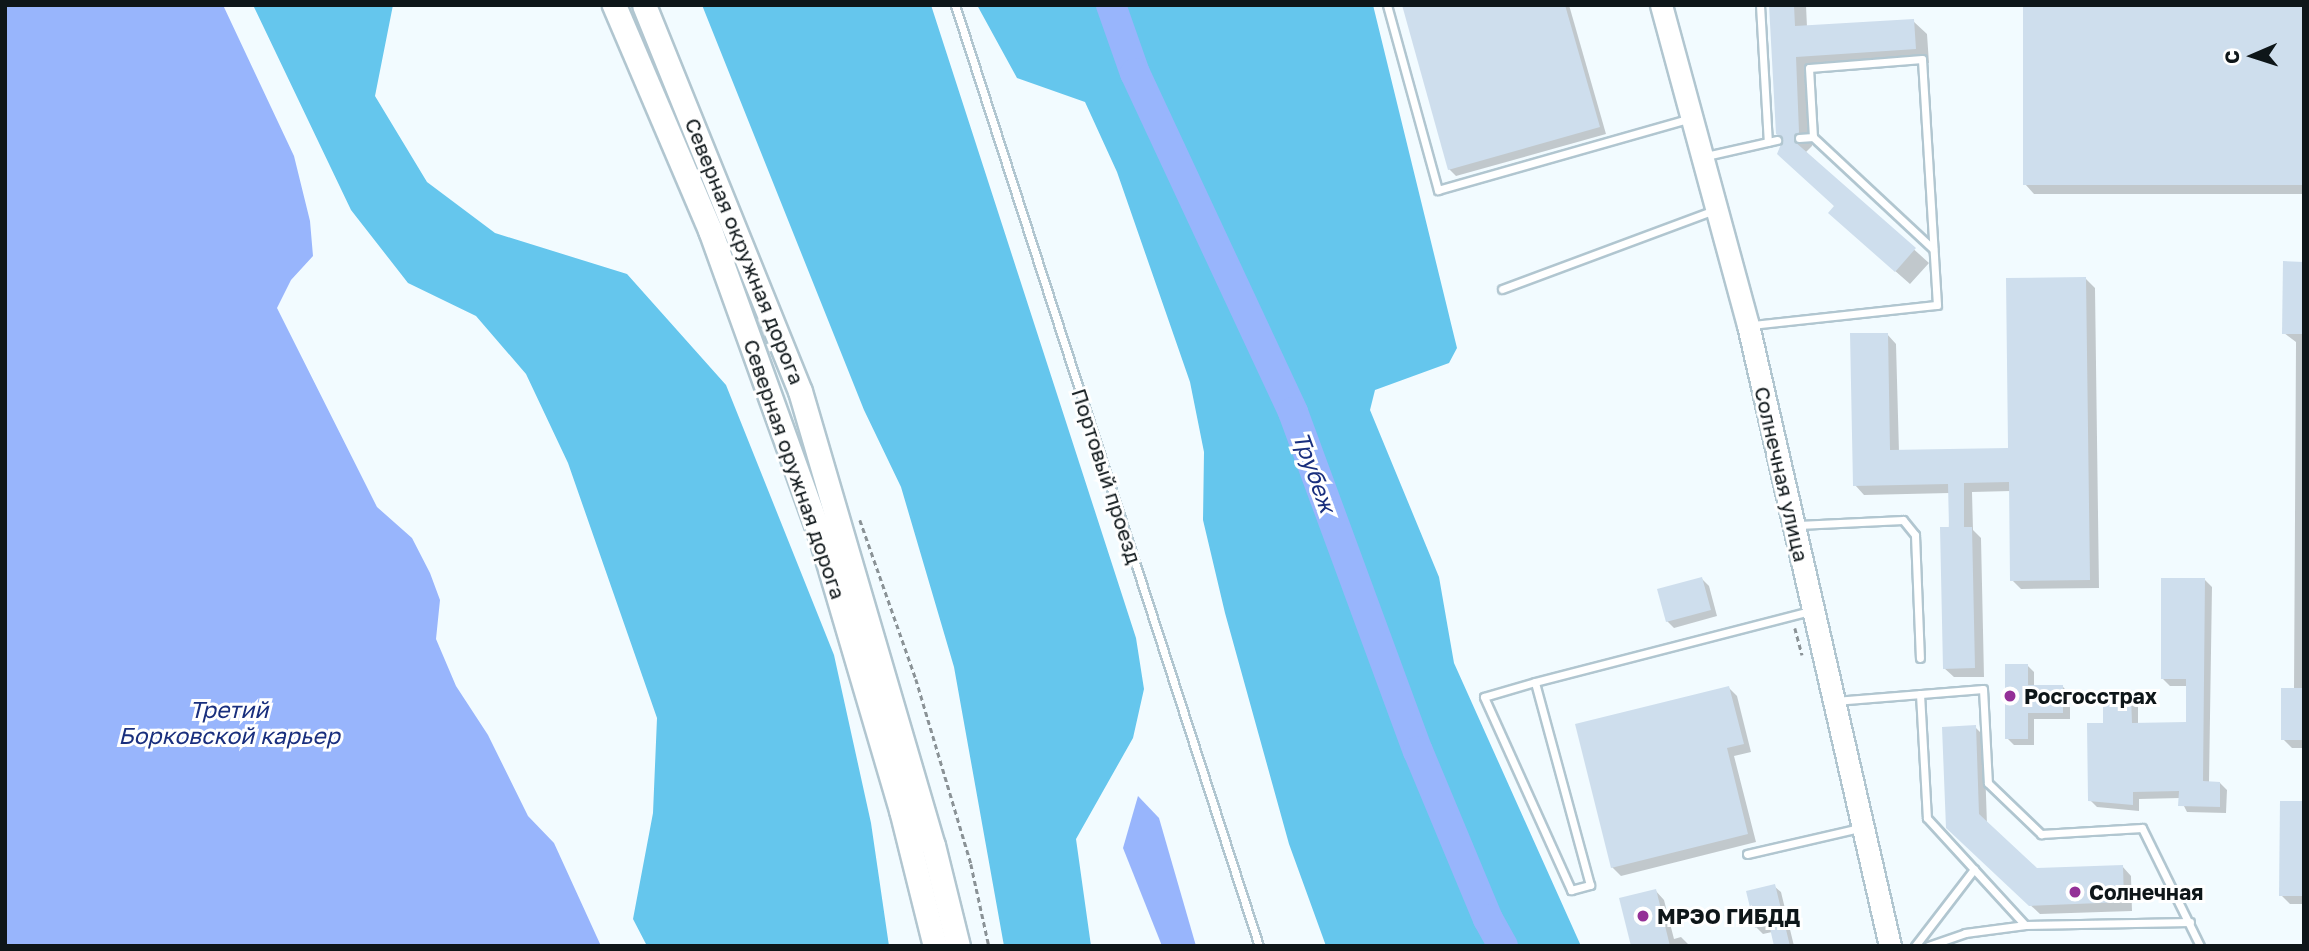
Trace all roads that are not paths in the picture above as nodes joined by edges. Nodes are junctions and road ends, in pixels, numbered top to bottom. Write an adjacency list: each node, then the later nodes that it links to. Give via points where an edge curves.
1 (614, 5): 26 (main road, Северная оружная дорога, via 710,230 816,522 901,810)
2 (644, 5): 27 (main road, Северная окружная дорога, via 800,391)
3 (955, 5): 28 (lane, Портовый проезд)
4 (1387, 5): 7 (lane, via 1438,190)
5 (1661, 5): 7 (main road, Солнечная улица)
6 (1760, 5): 10 (lane, via 1772,141)
7 (1691, 118): 10 (main road, Солнечная улица)
8 (1812, 137): 9 (lane); 12 (lane); 12 (lane, via 1809,68 1922,59)
9 (1799, 138)
10 (1701, 157): 11 (main road, Солнечная улица)
11 (1715, 210): 13 (lane); 14 (main road, Солнечная улица)
12 (1933, 249): 14 (lane, via 1937,305)
13 (1502, 289)
14 (1748, 325): 15 (main road, Солнечная улица)
15 (1794, 525): 16 (main road, Солнечная улица); 17 (lane, via 1903,520 1915,535)
16 (1814, 610): 18 (lane); 20 (main road, Солнечная улица)
17 (1920, 658)
18 (1535, 682): 18 (lane, via 1590,885 1571,890 1484,697)
19 (1920, 694): 20 (lane); 23 (lane, via 1927,818); 24 (lane, via 1983,689 1988,783 2040,834 2142,828)
20 (1835, 701): 21 (main road, Солнечная улица)
21 (1861, 828): 22 (lane); 29 (main road, Солнечная улица)
22 (1747, 854)
23 (1974, 869): 25 (lane); 30 (lane)
24 (2190, 922): 25 (lane); 32 (lane)
25 (2025, 925): 31 (lane, via 1965,933)
26 (935, 946)
27 (958, 946)
28 (1259, 946)
29 (1890, 946)
30 (1915, 946)
31 (1928, 946)
32 (2200, 946)

